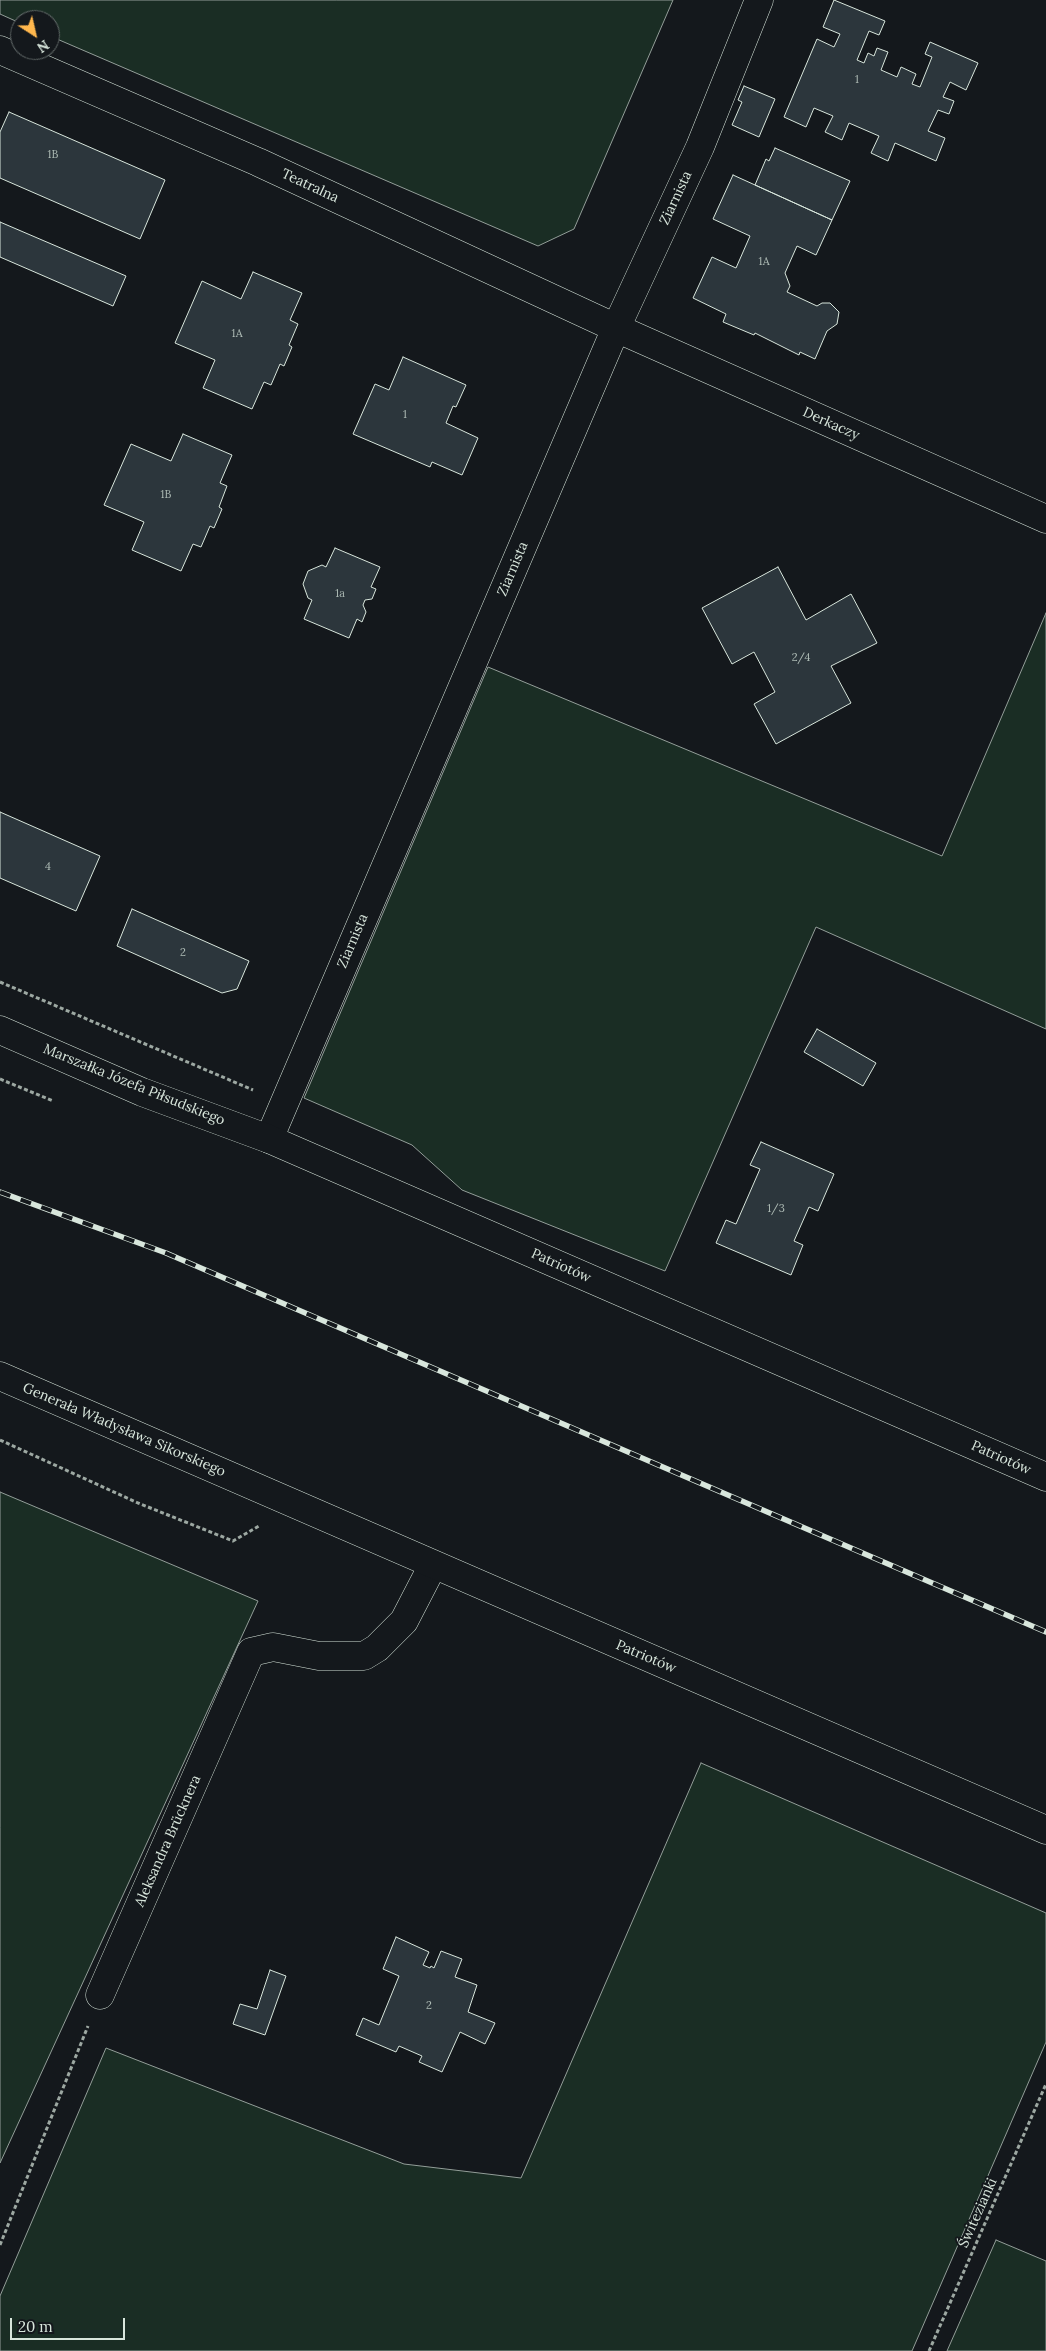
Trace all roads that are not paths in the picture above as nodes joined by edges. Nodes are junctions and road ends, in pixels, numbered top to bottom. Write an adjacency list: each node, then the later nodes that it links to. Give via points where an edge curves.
1 (759, 0): 3 (street, Ziarnista, via 700,147)
2 (0, 50): 3 (street, Teatralna, via 258,162)
3 (616, 328): 4 (street, Derkaczy); 6 (street, Ziarnista)
4 (1046, 519)
5 (0, 1030): 6 (street, Marszałka Józefa Piłsudskiego, via 142,1092)
6 (269, 1138): 8 (street, Patriotów)
7 (0, 1376): 9 (street, Generała Władysława Sikorskiego)
8 (1046, 1478)
9 (247, 1484): 10 (street, Patriotów)
10 (433, 1565): 11 (street, Patriotów); 12 (street, Aleksandra Brücknera, via 404,1622 364,1656 319,1656 273,1646 251,1652)
11 (1046, 1830)
12 (100, 1995)

